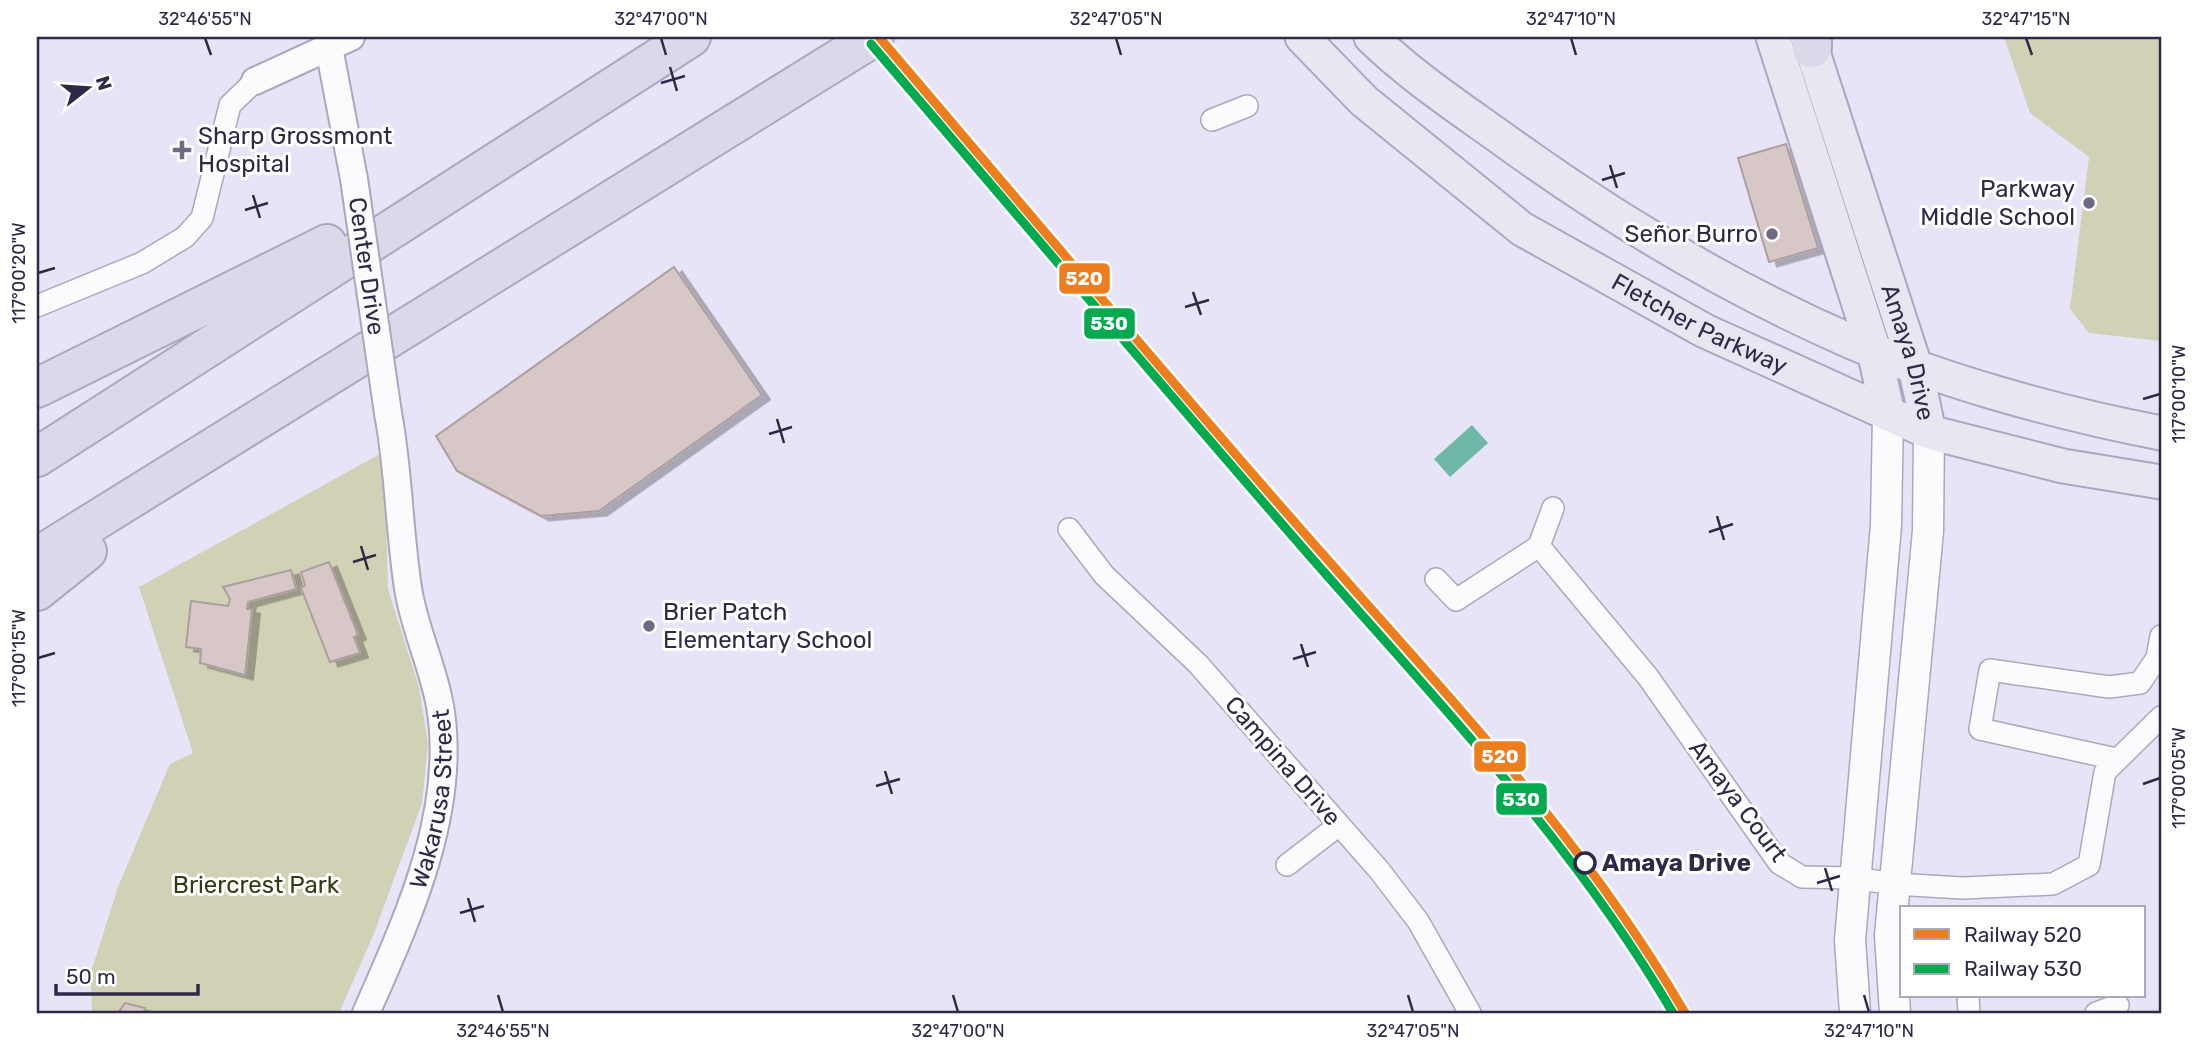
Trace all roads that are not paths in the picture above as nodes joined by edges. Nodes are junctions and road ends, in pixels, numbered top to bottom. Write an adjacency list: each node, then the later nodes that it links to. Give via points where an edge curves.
1 (691, 37): 11 (highway)
2 (874, 37): 18 (highway)
3 (1302, 37): 17 (main road, Fletcher Parkway, via 1364,101 1522,229 1706,331)
4 (1371, 37): 13 (main road, Fletcher Parkway, via 1400,65 1634,229 1740,287)
5 (1773, 37): 13 (main road, Amaya Drive)
6 (336, 40): 8 (street); 16 (street, Center Drive, bridge)
7 (1811, 41): 14 (main road, Amaya Drive)
8 (255, 81): 12 (street, via 230,105 202,218 185,237 142,263)
9 (1247, 106): 10 (street)
10 (1212, 120)
11 (477, 172): 15 (highway); 21 (highway)
12 (37, 306)
13 (1874, 351): 14 (main road, Fletcher Parkway); 17 (main road, Amaya Drive)
14 (1915, 366): 19 (main road, Amaya Drive); 20 (main road, Fletcher Parkway, via 2095,420)
15 (37, 387)
16 (388, 413): 38 (street, Wakarusa Street, via 408,592 440,708 443,754 440,799 418,884)
17 (1888, 414): 19 (main road, Fletcher Parkway); 34 (main road, Amaya Drive, via 1886,525)
18 (242, 431): 26 (highway); 28 (highway)
19 (1929, 432): 22 (main road, Fletcher Parkway, via 2063,466); 35 (main road, Amaya Drive, via 1928,531)
20 (2161, 433)
21 (37, 457)
22 (2161, 482)
23 (1553, 508): 25 (street)
24 (1069, 529): 32 (street, Campina Drive, via 1104,575 1198,664)
25 (1539, 546): 27 (street, via 1456,600); 34 (street, Amaya Court, via 1648,677 1779,863 1802,877)
26 (37, 557)
27 (1436, 579)
28 (37, 591)
29 (2161, 636): 31 (street, via 2157,658 2140,683 2109,687 1990,670 1980,729)
30 (2161, 717): 31 (street)
31 (2116, 759): 36 (street, Amaya Court, via 2105,772 2089,865 2053,884)
32 (1339, 825): 33 (street); 39 (street, Campina Drive, via 1418,920)
33 (1287, 865)
34 (1855, 878): 35 (street, Amaya Court); 40 (main road, Amaya Drive, via 1850,940)
35 (1894, 884): 36 (street, Amaya Court); 41 (main road, Amaya Drive, via 1890,935)
36 (1964, 898)
37 (2118, 1005): 42 (street)
38 (366, 1013)
39 (1470, 1013)
40 (1855, 1013)
41 (1895, 1013)
42 (2096, 1013)

